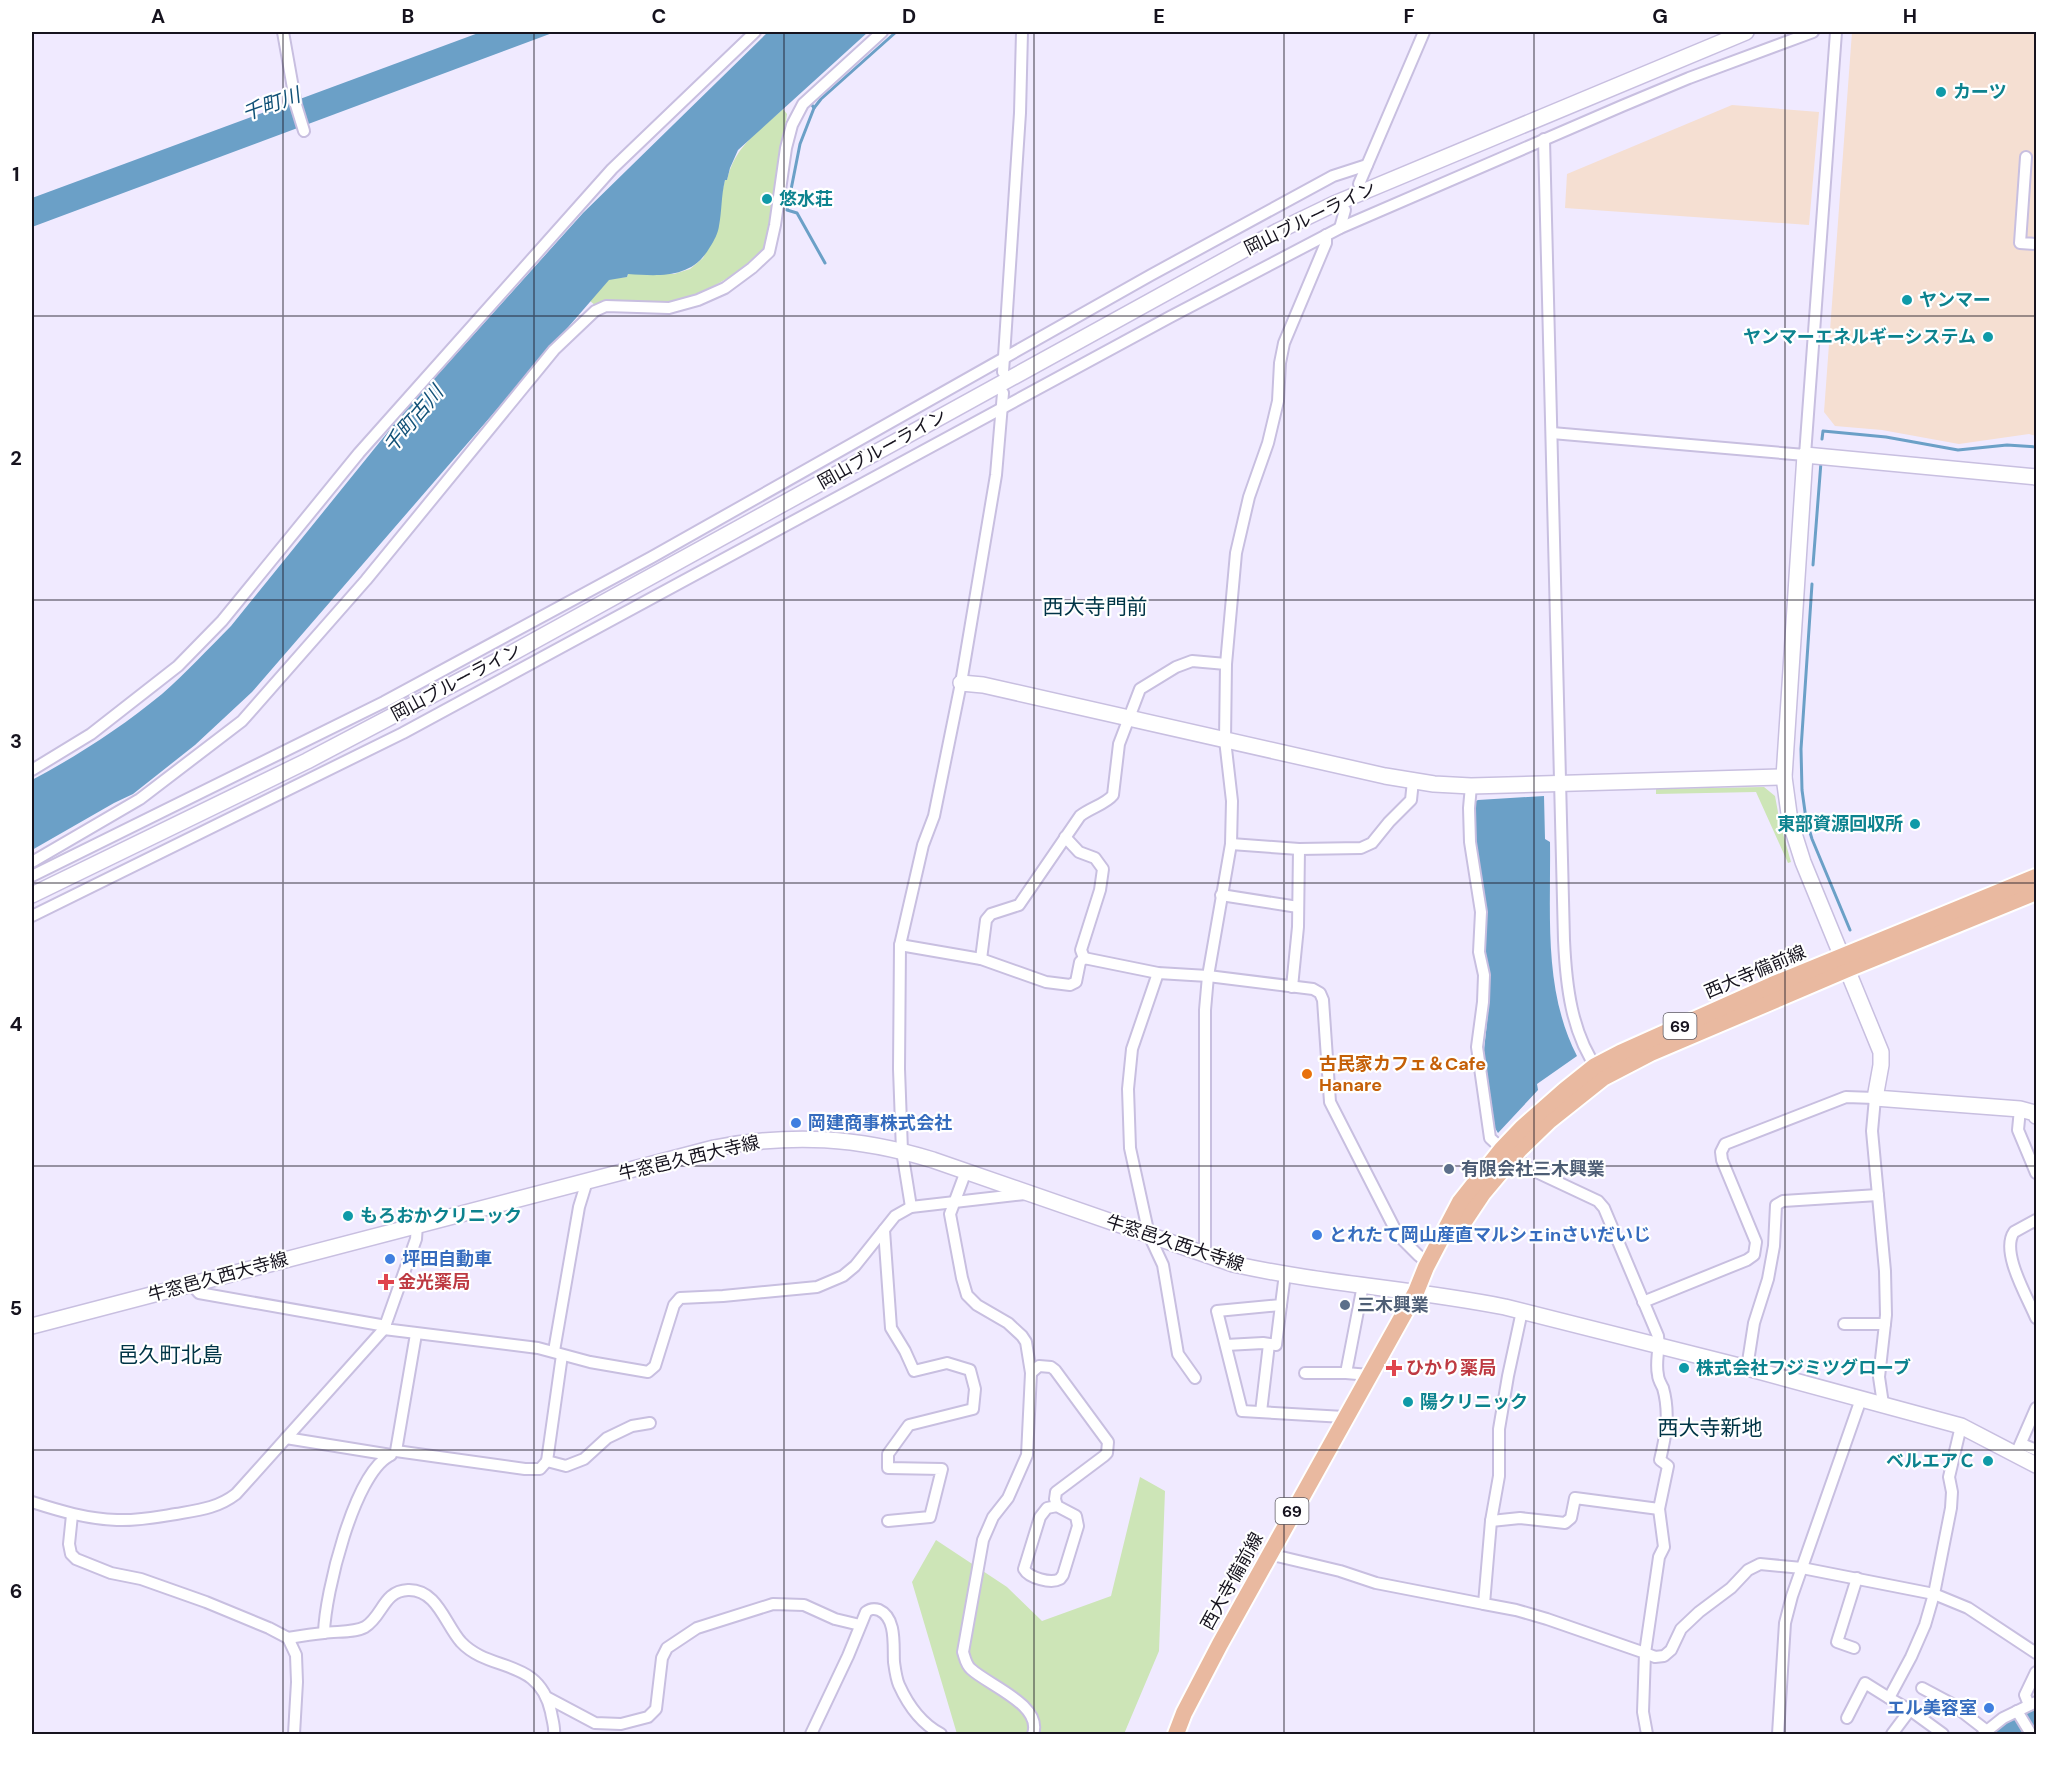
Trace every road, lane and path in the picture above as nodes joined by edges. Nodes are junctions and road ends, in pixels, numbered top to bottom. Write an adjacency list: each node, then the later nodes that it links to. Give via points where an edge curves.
1 (283, 32): 9 (street)
2 (755, 32): 29 (street, via 612,169 359,453 222,621 178,666 92,734)
3 (882, 32): 37 (street, via 803,104 792,125 769,252 725,288 698,300 669,308 606,306 595,311 554,351 366,580 242,721 140,799)
4 (1022, 32): 18 (street)
5 (1424, 32): 12 (street)
6 (1746, 32): 42 (main road, 岡山ブルーライン, via 1278,231 514,652 268,781)
7 (1813, 32): 10 (street, via 1689,78)
8 (1836, 32): 23 (street)
9 (304, 131)
10 (1544, 139): 15 (street); 22 (street)
11 (2026, 158): 17 (street, via 2020,243)
12 (1367, 165): 13 (street); 18 (street, via 1333,176)
13 (1359, 184)
14 (1346, 210): 15 (street)
15 (1340, 228): 16 (street)
16 (1326, 235): 21 (street); 25 (street, via 1284,343 1278,401 1236,553)
17 (2037, 244)
18 (1004, 358): 19 (street); 38 (street, via 654,560 386,706)
19 (1003, 372)
20 (1003, 393): 21 (street)
21 (1000, 411): 26 (street, via 996,475); 44 (street, via 667,584 400,729)
22 (1552, 433): 23 (street); 32 (street)
23 (1805, 455): 24 (main road); 30 (main road)
24 (2037, 477)
25 (1226, 664): 27 (street, via 1192,661 1176,667 1140,689); 28 (street)
26 (961, 683): 27 (main road); 45 (street, via 934,816 922,845)
27 (1129, 718): 28 (main road); 34 (street, via 1119,744 1113,795 1080,816)
28 (1225, 740): 31 (main road); 35 (street, via 1232,801)
29 (32, 770)
30 (1784, 777): 32 (main road); 48 (main road, via 1796,842)
31 (1413, 781): 33 (main road); 36 (street, via 1411,800 1372,843 1361,848)
32 (1560, 784): 33 (main road); 52 (street, via 1566,975 1577,1025)
33 (1471, 786): 57 (street, via 1470,842 1481,912 1479,952 1484,975 1478,1047 1490,1138)
34 (1065, 837): 46 (street, via 1079,852 1095,858 1103,869 1081,951); 47 (street, via 1019,905 991,914 986,920)
35 (1231, 844): 36 (street); 41 (street)
36 (1299, 849): 43 (street)
37 (32, 862)
38 (32, 876)
39 (2037, 877): 48 (main road, 西大寺備前線 / 69)
40 (2037, 892): 48 (main road, 西大寺備前線 / 69)
41 (1221, 895): 43 (street); 50 (street)
42 (32, 896)
43 (1298, 907): 51 (street)
44 (32, 916)
45 (900, 945): 47 (street); 56 (street)
46 (1084, 958): 47 (street, via 1076,982 1070,986 1046,982); 49 (street)
47 (981, 959)
48 (1845, 962): 52 (main road, 西大寺備前線 / 69, via 1674,1028); 53 (main road, via 1881,1052)
49 (1158, 973): 50 (street); 68 (street, via 1132,1049 1128,1089 1130,1148)
50 (1208, 976): 51 (street); 69 (street)
51 (1292, 987): 70 (street, via 1320,993 1330,1102 1398,1235)
52 (1599, 1072): 57 (main road, 西大寺備前線 / 69, via 1565,1090 1522,1128)
53 (1875, 1098): 54 (main road); 62 (street, via 1872,1131); 75 (street, via 1846,1096 1725,1144 1721,1156 1756,1242 1754,1255)
54 (2020, 1110): 55 (main road); 59 (street, via 2018,1130)
55 (2037, 1116)
56 (902, 1151): 58 (main road, 牛窓邑久西大寺線); 60 (main road, 牛窓邑久西大寺線, via 822,1138 767,1140 714,1148); 64 (street)
57 (1508, 1153): 70 (main road, 西大寺備前線 / 69, via 1460,1202); 74 (main road, 西大寺備前線 / 69, via 1437,1268); 75 (street, via 1532,1170 1598,1201)
58 (966, 1171): 61 (main road, 牛窓邑久西大寺線); 63 (street)
59 (2037, 1173)
60 (587, 1181): 66 (main road, 牛窓邑久西大寺線); 87 (street, via 579,1207)
61 (1031, 1193): 63 (street); 68 (main road, 牛窓邑久西大寺線)
62 (1878, 1195): 80 (street); 88 (street, via 1783,1201 1776,1205 1774,1246)
63 (954, 1201): 64 (street); 89 (street, via 950,1214 967,1295 1022,1336)
64 (911, 1207): 67 (street, via 895,1216)
65 (2037, 1220): 78 (street, via 2014,1232 2009,1245)
66 (417, 1225): 72 (main road, 牛窓邑久西大寺線); 82 (street, via 416,1239)
67 (884, 1230): 87 (street, via 849,1271 817,1287 680,1298 674,1305 655,1366 648,1372); 111 (street, via 891,1328 914,1371 947,1363 970,1370 975,1389 973,1409 909,1425 888,1454 888,1468 942,1468 930,1517)
68 (1149, 1235): 69 (main road, 牛窓邑久西大寺線); 93 (street, via 1163,1265 1178,1354)
69 (1204, 1254): 71 (main road, 牛窓邑久西大寺線)
70 (1428, 1263): 74 (main road, 西大寺備前線 / 69)
71 (1285, 1274): 73 (main road, 牛窓邑久西大寺線); 76 (street)
72 (191, 1284): 81 (main road, 牛窓邑久西大寺線); 82 (street, via 200,1293)
73 (1363, 1285): 74 (main road, 牛窓邑久西大寺線); 91 (street)
74 (1416, 1292): 77 (main road, 牛窓邑久西大寺線); 92 (main road, 西大寺備前線 / 69)
75 (1643, 1302): 86 (street)
76 (1281, 1305): 84 (street, via 1276,1345); 85 (street, via 1217,1311)
77 (1522, 1311): 86 (main road, 牛窓邑久西大寺線); 112 (street, via 1499,1429 1499,1476)
78 (2037, 1318)
79 (1844, 1323): 80 (street)
80 (1885, 1324): 95 (street, via 1879,1377)
81 (32, 1326)
82 (385, 1328): 83 (street); 101 (street)
83 (416, 1334): 87 (street); 104 (street)
84 (1269, 1344): 85 (street); 97 (street)
85 (1226, 1346): 97 (street, via 1242,1411)
86 (1660, 1346): 88 (main road, 牛窓邑久西大寺線); 109 (street, via 1658,1376 1667,1433 1660,1460 1668,1466)
87 (558, 1353): 105 (street)
88 (1747, 1368): 94 (main road, 牛窓邑久西大寺線)
89 (1031, 1373): 108 (street, via 1039,1366 1055,1370 1108,1442 1104,1456 1056,1492); 137 (street, via 1027,1455 983,1540 963,1652 968,1667 1027,1708 1034,1719)
90 (1305, 1373): 91 (street)
91 (1346, 1373): 92 (street)
92 (1368, 1375): 98 (main road, 西大寺備前線 / 69)
93 (1195, 1378)
94 (1861, 1399): 95 (main road, 牛窓邑久西大寺線); 114 (street)
95 (1883, 1404): 100 (main road, 牛窓邑久西大寺線)
96 (2037, 1408): 102 (street)
97 (1261, 1412): 98 (street)
98 (1344, 1418): 113 (main road, 西大寺備前線 / 69)
99 (650, 1423): 105 (street, via 632,1426 607,1438 584,1459 566,1466)
100 (1961, 1426): 102 (main road, 牛窓邑久西大寺線); 116 (street, via 1949,1477 1951,1508)
101 (286, 1438): 104 (street); 110 (street, via 224,1503 118,1521)
102 (2019, 1449): 103 (street); 106 (main road, 牛窓邑久西大寺線)
103 (2037, 1450)
104 (393, 1453): 105 (street, via 525,1469 540,1469); 119 (street, via 377,1466 353,1513 327,1599)
105 (547, 1461)
106 (2037, 1465)
107 (32, 1502): 110 (street)
108 (1057, 1506): 108 (street, via 1042,1512 1024,1565 1029,1575 1053,1582 1060,1579 1078,1526 1076,1516)
109 (1659, 1509): 112 (street, via 1575,1498 1571,1518 1565,1523 1520,1518); 122 (street, via 1664,1547 1659,1557)
110 (72, 1515): 120 (street, via 69,1544 76,1559 206,1602)
111 (888, 1521)
112 (1491, 1521): 117 (street)
113 (1269, 1554): 117 (street, via 1376,1583); 138 (main road, 西大寺備前線 / 69)
114 (1802, 1568): 115 (street); 122 (street, via 1760,1564 1748,1570 1682,1629 1664,1656); 140 (street, via 1785,1623)
115 (1857, 1578): 116 (street); 121 (street, via 1837,1642)
116 (1934, 1594): 123 (street, via 1968,1608); 127 (street, via 1911,1658)
117 (1484, 1604): 122 (street, via 1547,1619)
118 (860, 1625): 126 (street, via 804,1605 773,1604 697,1628 667,1648 662,1658 656,1709 648,1717 621,1724 595,1723); 135 (street); 136 (street, via 870,1609 886,1616 894,1641 899,1684 915,1711)
119 (324, 1633): 120 (street); 126 (street, via 363,1628 377,1616 388,1598 405,1590 417,1590 434,1601 461,1642 526,1674)
120 (288, 1638): 133 (street, via 296,1655)
121 (1854, 1648)
122 (1645, 1653): 139 (street, via 1643,1712)
123 (2037, 1653)
124 (2037, 1672): 128 (street, via 2025,1695)
125 (1922, 1688): 132 (street, via 1952,1704)
126 (548, 1698): 134 (street)
127 (1889, 1698): 129 (street); 131 (street, via 1865,1683)
128 (2033, 1704): 130 (street)
129 (1910, 1710): 141 (street); 142 (street)
130 (2018, 1713): 132 (street); 143 (street)
131 (1847, 1718)
132 (1985, 1733)
133 (294, 1734)
134 (554, 1734)
135 (811, 1734)
136 (941, 1734)
137 (1033, 1734)
138 (1176, 1734)
139 (1647, 1734)
140 (1778, 1734)
141 (1892, 1734)
142 (1943, 1734)
143 (2031, 1734)

